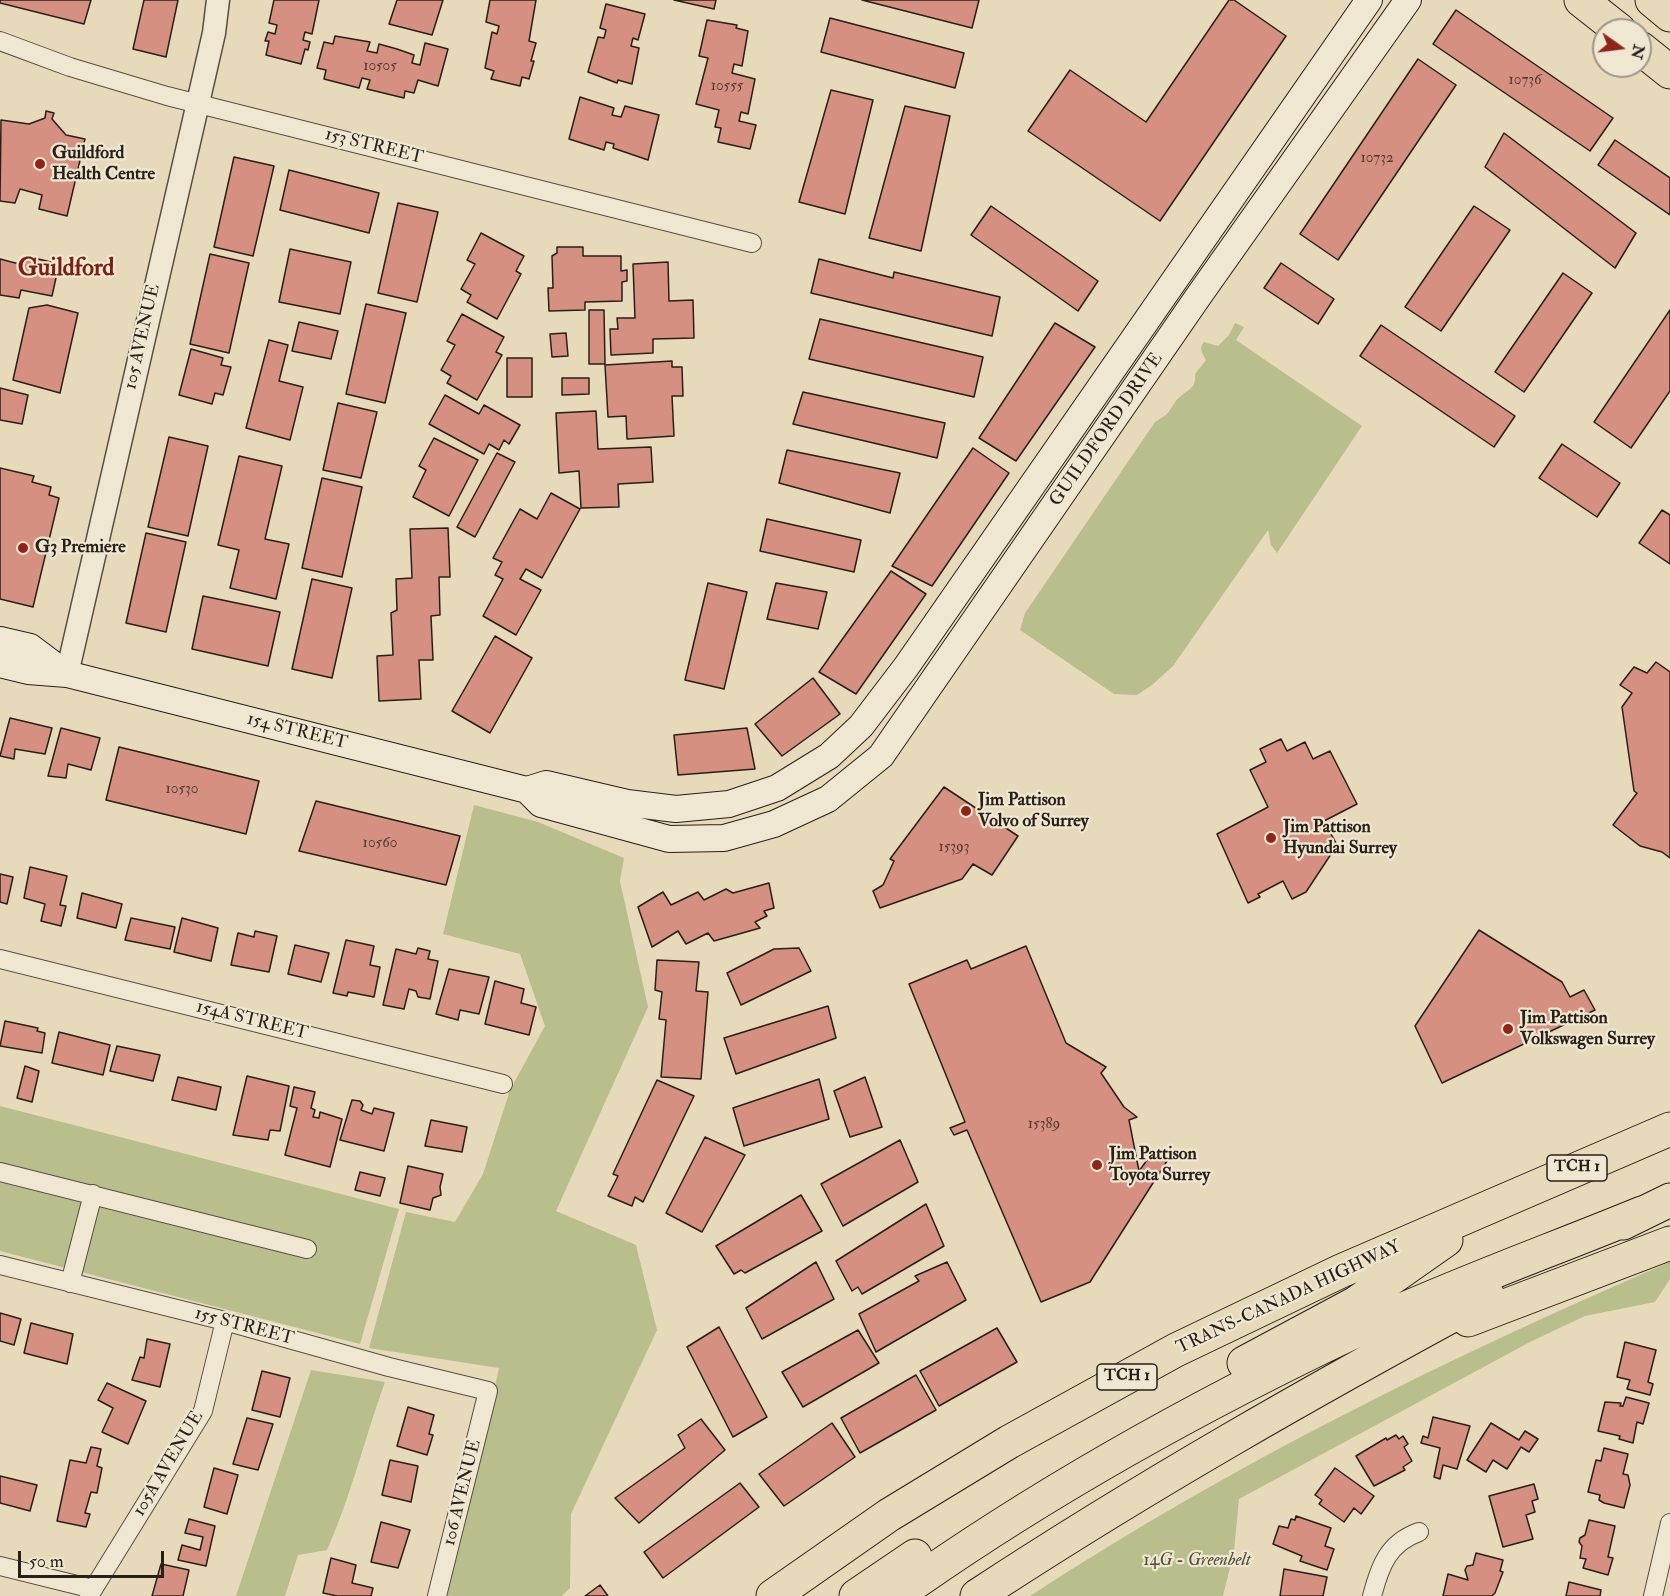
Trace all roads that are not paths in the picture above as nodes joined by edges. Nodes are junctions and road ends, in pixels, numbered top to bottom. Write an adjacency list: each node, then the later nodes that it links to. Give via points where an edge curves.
1 (218, 0): 11 (street, 105 AVENUE, via 214,33)
2 (1369, 0): 16 (main road, GUILDFORD DRIVE, via 906,667 861,726 829,756)
3 (1408, 0): 18 (main road, GUILDFORD DRIVE, via 881,756 828,799)
4 (1581, 0): 7 (highway)
5 (1652, 0): 6 (highway)
6 (1670, 15)
7 (1604, 18)
8 (0, 41): 11 (street, 153 STREET, via 70,67)
9 (1652, 58): 10 (highway)
10 (1670, 72)
11 (196, 102): 12 (street, 153 STREET); 15 (street, 105 AVENUE)
12 (752, 243)
13 (0, 640): 15 (main road, 154 STREET, via 30,647)
14 (0, 664): 15 (main road, 154 STREET)
15 (67, 674): 17 (main road, 154 STREET)
16 (777, 788): 17 (main road, 154 STREET, via 729,804 676,809 627,803 546,784)
17 (527, 790): 18 (main road, 154 STREET, via 541,804 669,839 724,838)
18 (774, 825)
19 (0, 959): 20 (street, 154A STREET)
20 (503, 1084)
21 (1663, 1130): 24 (highway, TRANS-CANADA HIGHWAY / TCH 1)
22 (0, 1172): 23 (street)
23 (93, 1194): 27 (street); 29 (street)
24 (1504, 1200): 38 (highway, TRANS-CANADA HIGHWAY / TCH 1, via 1341,1271 1176,1350 1009,1442 899,1509); 39 (highway, via 1356,1303 1032,1482)
25 (1656, 1207): 31 (highway); 40 (highway, via 1368,1326 1206,1406 1042,1501)
26 (1670, 1243): 31 (highway)
27 (307, 1249)
28 (0, 1265): 29 (street, 155 STREET)
29 (70, 1283): 30 (street, 155 STREET)
30 (225, 1321): 32 (street, 155 STREET); 36 (street, 105A AVENUE, via 203,1411)
31 (1383, 1353): 41 (highway, via 1226,1441)
32 (488, 1391): 37 (street, 106 AVENUE)
33 (1670, 1523): 43 (street)
34 (1419, 1532): 42 (street, via 1403,1538 1380,1566)
35 (0, 1566): 36 (street)
36 (91, 1593)
37 (437, 1596)
38 (773, 1596)
39 (856, 1596)
40 (896, 1596)
41 (977, 1596)
42 (1372, 1596)
43 (1653, 1596)

